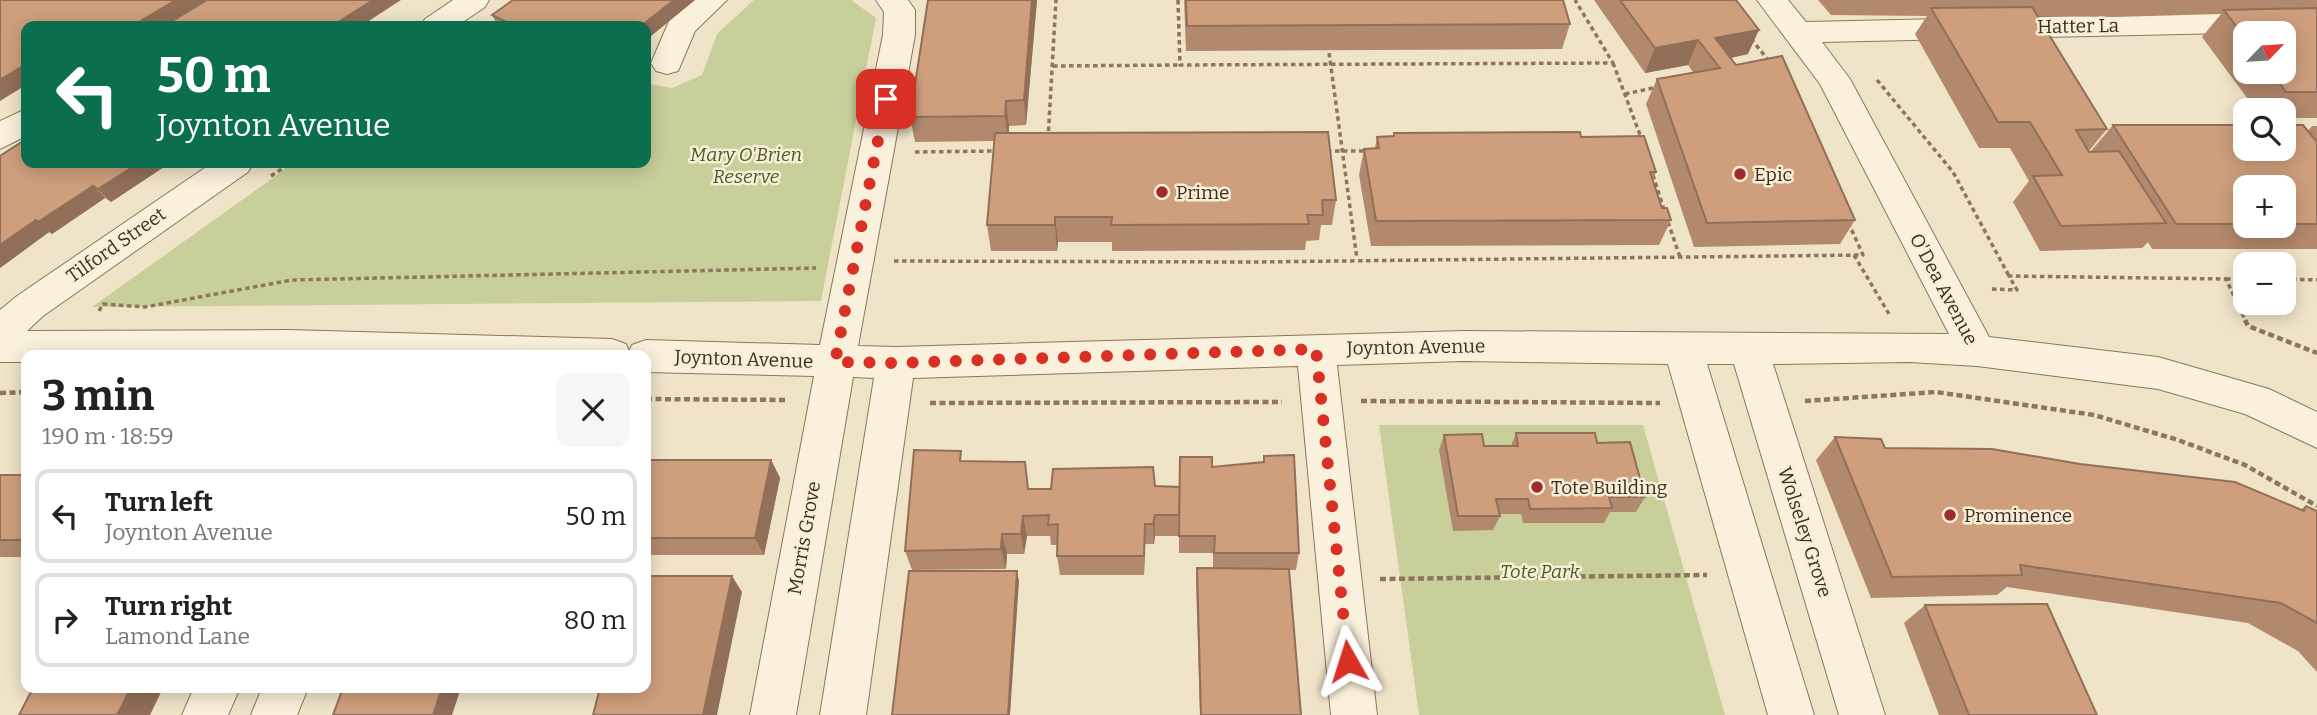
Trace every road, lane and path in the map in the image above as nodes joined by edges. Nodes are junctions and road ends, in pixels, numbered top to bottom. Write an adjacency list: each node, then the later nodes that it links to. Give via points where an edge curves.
1 (474, 0): 8 (street)
2 (712, 0): 13 (street, via 681,26)
3 (1056, 0): 17 (path)
4 (1178, 0): 16 (path)
5 (1575, 0): 14 (path)
6 (1772, 0): 10 (street, O'Dea Avenue)
7 (906, 8): 36 (street, Morris Grove)
8 (443, 21)
9 (2317, 21): 10 (street, Hatter La)
10 (1798, 32): 50 (street, O'Dea Avenue, via 1834,79)
11 (1746, 33): 18 (path, via 1772,65)
12 (1326, 34): 15 (path)
13 (667, 63)
14 (1614, 63): 15 (path); 21 (path)
15 (1331, 64): 16 (path); 28 (path)
16 (1180, 65): 17 (path)
17 (1053, 66): 26 (path)
18 (1761, 67)
19 (1876, 79): 37 (path, via 1953,172)
20 (1662, 86): 21 (path)
21 (1625, 93): 24 (path)
22 (21, 124): 23 (street)
23 (0, 137)
24 (1645, 149)
25 (1010, 151): 30 (path)
26 (1046, 151)
27 (1316, 151): 28 (path)
28 (1343, 151): 29 (path); 35 (path)
29 (1370, 151)
30 (906, 152)
31 (229, 168): 44 (street, Tilford Street, via 18,315)
32 (1653, 174): 34 (path)
33 (1846, 219): 34 (path, via 1863,255)
34 (1680, 257): 35 (path)
35 (1357, 259): 36 (path, via 888,261)
36 (854, 265): 43 (path, via 767,271 292,281 145,307); 53 (street, Morris Grove)
37 (2009, 276): 38 (path); 42 (path, via 2017,290)
38 (2226, 279): 39 (path); 51 (path, via 2248,326)
39 (2233, 279)
40 (2296, 279): 41 (path)
41 (2317, 279)
42 (1992, 289)
43 (103, 304)
44 (0, 333)
45 (0, 347): 49 (street, via 289,345)
46 (1316, 349): 47 (street, Joynton Avenue); 54 (street, Joynton Avenue); 67 (street)
47 (1683, 349): 48 (street, Joynton Avenue); 75 (street)
48 (1749, 349): 50 (street, Joynton Avenue, via 1909,346); 76 (street, Wolseley Grove)
49 (450, 350)
50 (1977, 351): 64 (street, O'Dea Avenue, via 2158,373 2255,401)
51 (2317, 353)
52 (651, 356): 53 (street, Joynton Avenue)
53 (835, 362): 54 (street, Joynton Avenue); 72 (street, Morris Grove)
54 (896, 363): 73 (street)
55 (21, 392): 56 (path)
56 (0, 393)
57 (651, 399): 58 (path)
58 (768, 400)
59 (1350, 401): 63 (path)
60 (1796, 401): 65 (path, via 1936,393 2094,415 2245,465)
61 (931, 402): 62 (path)
62 (1286, 402)
63 (1659, 403)
64 (2317, 431)
65 (2317, 506)
66 (1708, 575): 67 (path)
67 (1340, 579): 74 (street)
68 (215, 693): 70 (street)
69 (283, 693): 71 (street)
70 (205, 715)
71 (274, 715)
72 (773, 715)
73 (844, 715)
74 (1354, 715)
75 (1791, 715)
76 (1862, 715)

